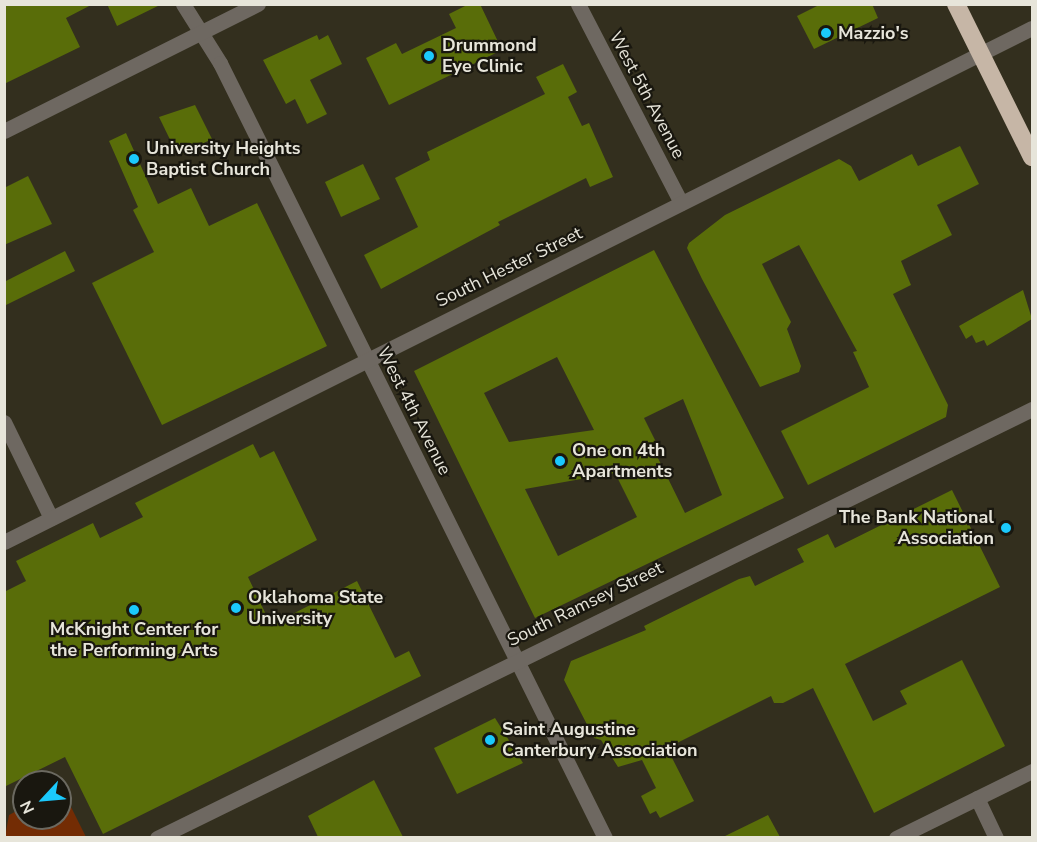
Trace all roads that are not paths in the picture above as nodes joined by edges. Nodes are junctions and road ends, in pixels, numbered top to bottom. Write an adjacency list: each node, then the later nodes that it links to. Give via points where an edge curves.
1 (183, 4): 6 (street, West 4th Avenue)
2 (258, 4): 6 (street)
3 (578, 4): 10 (street, West 5th Avenue)
4 (956, 4): 7 (highway)
5 (1032, 28): 7 (street, South Hester Street)
6 (200, 33): 8 (street); 11 (street, West 4th Avenue, via 220,63)
7 (981, 54): 9 (highway); 10 (street, South Hester Street)
8 (4, 130)
9 (1032, 156)
10 (681, 203): 11 (street, South Hester Street)
11 (366, 360): 14 (street, South Hester Street); 16 (street, West 4th Avenue)
12 (1032, 409): 16 (street, South Ramsey Street)
13 (4, 422): 14 (street)
14 (51, 518): 15 (street, South Hester Street)
15 (4, 542)
16 (518, 659): 19 (street, South Ramsey Street); 20 (street, West 4th Avenue)
17 (1032, 771): 18 (street)
18 (977, 798): 21 (street); 22 (street)
19 (157, 837)
20 (605, 837)
21 (896, 837)
22 (996, 837)

